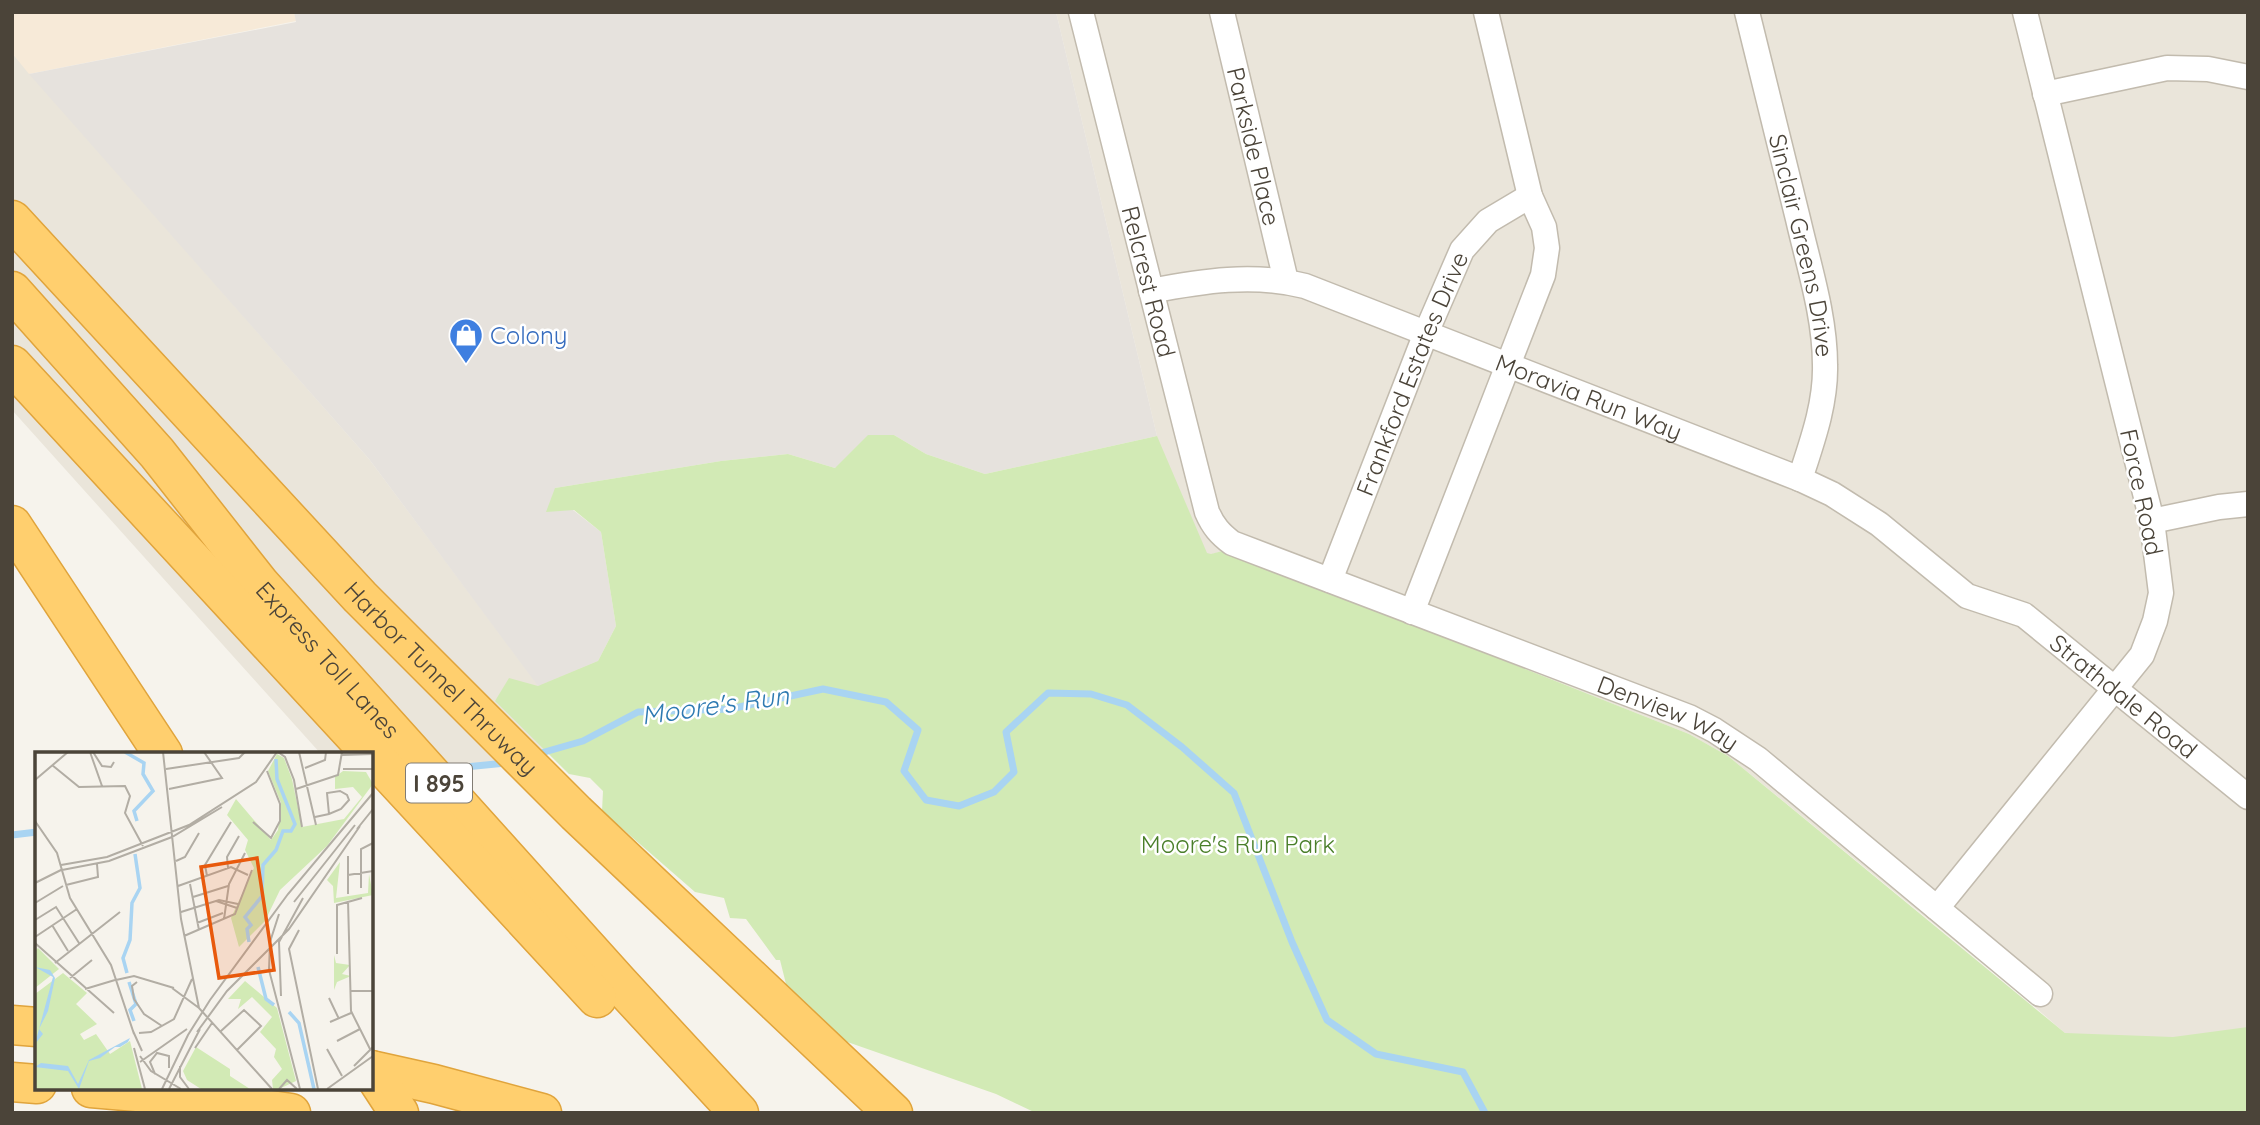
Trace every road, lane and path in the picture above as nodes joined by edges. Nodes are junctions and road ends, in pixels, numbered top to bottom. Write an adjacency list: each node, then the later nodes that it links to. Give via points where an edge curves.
1 (1081, 12): 12 (street, Relcrest Road)
2 (1222, 12): 10 (street, Parkside Place)
3 (1486, 12): 8 (street)
4 (1747, 12): 17 (street, Sinclair Greens Drive, via 1823,330 1824,392)
5 (2025, 12): 7 (street, Force Road)
6 (2248, 77): 7 (street, via 2208,69 2167,68)
7 (2045, 93): 19 (street, Force Road)
8 (1530, 196): 14 (street, Frankford Estates Drive, via 1488,221 1462,250); 16 (street, via 1544,227 1547,248 1543,275)
9 (12, 220): 45 (highway, Harbor Tunnel Thruway, via 360,597 576,813)
10 (1286, 281): 12 (street, Moravia Run Way, via 1209,281); 14 (street, Moravia Run Way)
11 (12, 291): 23 (highway, Express Toll Lanes / I 895, via 157,453)
12 (1151, 291): 21 (street, Relcrest Road, via 1207,512 1213,526)
13 (12, 328): 23 (highway, via 142,468)
14 (1426, 333): 16 (street, Moravia Run Way); 22 (street, Frankford Estates Drive)
15 (12, 365): 28 (highway, Express Toll Lanes)
16 (1508, 365): 17 (street, Moravia Run Way); 25 (street)
17 (1800, 479): 24 (street, Moravia Run Way, via 1856,508 1967,596)
18 (2248, 504): 19 (street)
19 (2152, 521): 26 (street, Force Road, via 2161,593 2157,612 2142,655)
20 (12, 525): 27 (highway)
21 (1232, 542): 22 (street, Denview Way)
22 (1330, 580): 25 (street, Denview Way)
23 (260, 584): 44 (highway, Express Toll Lanes / I 895)
24 (1994, 607): 26 (street, Strathdale Road, via 2024,615)
25 (1412, 612): 31 (street, Denview Way, via 1714,730 1758,759)
26 (2116, 688): 30 (street, Strathdale Road); 31 (street, Force Road)
27 (162, 752)
28 (370, 752)
29 (373, 755): 43 (highway, Express Toll Lanes)
30 (2248, 797)
31 (1937, 908): 32 (street, Denview Way)
32 (2040, 994)
33 (12, 1025): 34 (highway)
34 (35, 1027)
35 (373, 1070): 42 (highway)
36 (373, 1073): 41 (highway)
37 (12, 1082): 38 (highway)
38 (35, 1084)
39 (114, 1090): 40 (highway)
40 (291, 1113)
41 (399, 1113)
42 (542, 1113)
43 (704, 1113)
44 (739, 1113)
45 (893, 1113)

